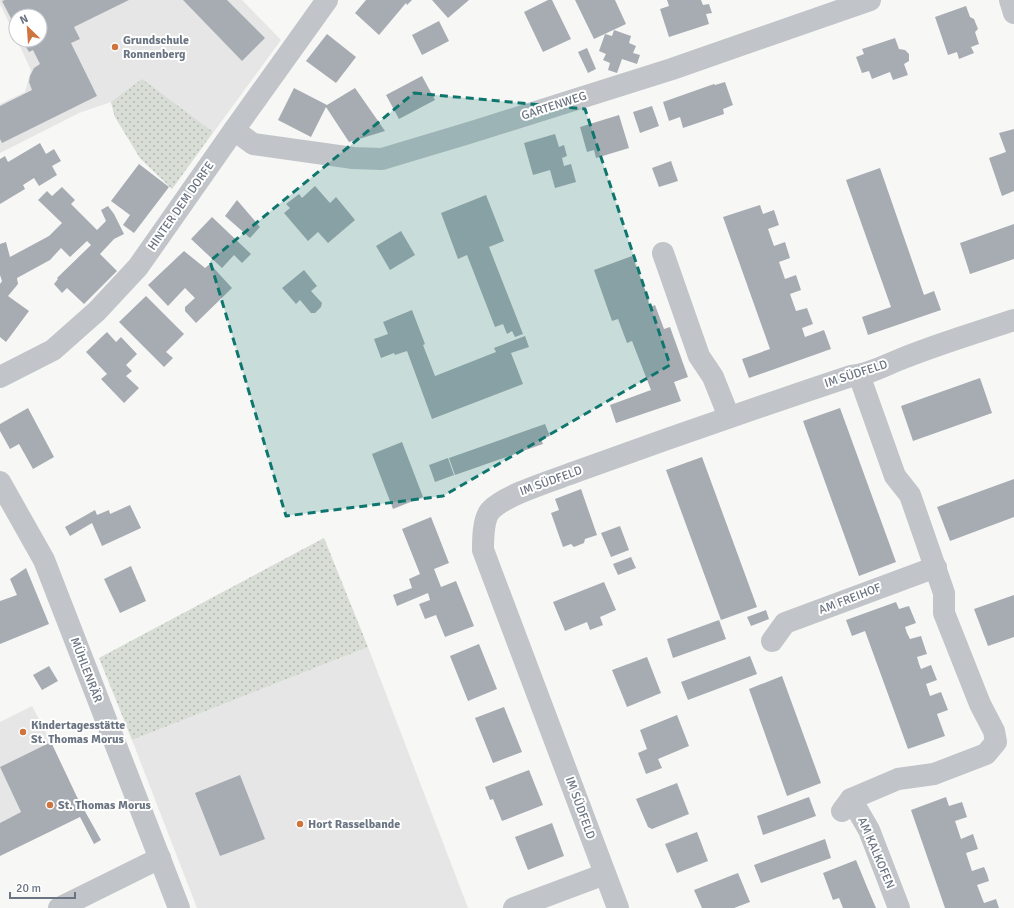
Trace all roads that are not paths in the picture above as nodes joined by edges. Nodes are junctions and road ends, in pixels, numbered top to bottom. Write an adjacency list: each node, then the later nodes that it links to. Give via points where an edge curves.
1 (327, 0): 5 (street, HINTER DEM DORFE)
2 (870, 0): 5 (street, GARTENWEG, via 672,69 382,159 353,158 253,144)
3 (1010, 0): 4 (street)
4 (1014, 12)
5 (234, 130): 9 (street, HINTER DEM DORFE, via 138,267 97,311 53,350)
6 (663, 253): 10 (street, via 699,356 713,377)
7 (1014, 320): 8 (street, IM SÜDFELD)
8 (859, 375): 10 (street, IM SÜDFELD); 12 (street, via 895,476 910,494)
9 (0, 377)
10 (730, 417): 15 (street, IM SÜDFELD, via 510,497 490,512 483,531 483,550)
11 (0, 482): 14 (street, MÜHLENRÄR, via 44,560)
12 (936, 567): 13 (street, AM FREIHOF, via 785,623); 20 (street, AM KALKOFEN, via 944,593 944,613 980,704 994,731 996,742 986,754 934,774 898,779 846,805 869,830)
13 (772, 641)
14 (160, 858): 16 (street); 17 (street, MÜHLENRÄR)
15 (605, 874): 18 (street); 19 (street, IM SÜDFELD)
16 (59, 908)
17 (179, 908)
18 (514, 908)
19 (618, 908)
20 (899, 908)

